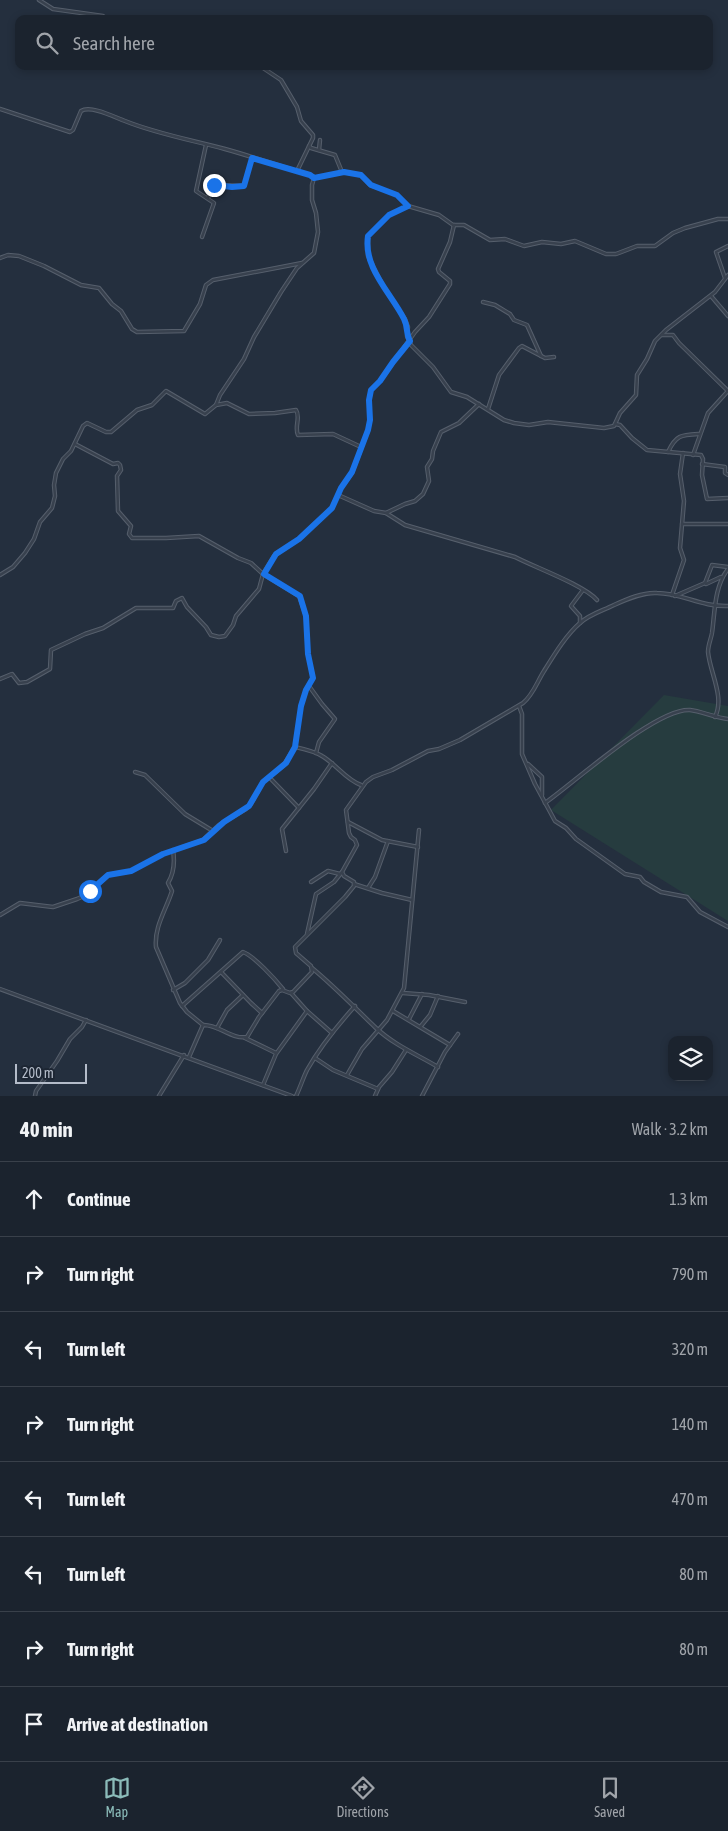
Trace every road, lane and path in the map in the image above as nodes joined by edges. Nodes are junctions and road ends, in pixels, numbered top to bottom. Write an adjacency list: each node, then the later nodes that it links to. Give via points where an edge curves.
1 (40, 0): 2 (street, via 53,9)
2 (96, 15)
3 (266, 70): 7 (street, via 281,80 301,120 313,135)
4 (0, 109): 6 (street, via 69,132 73,130 80,112 87,109)
5 (320, 140): 8 (street)
6 (206, 144): 9 (street); 13 (street, via 196,190)
7 (309, 146): 8 (street); 10 (street)
8 (319, 150): 11 (street, via 334,154)
9 (252, 158): 10 (street); 13 (street, via 244,186 213,185)
10 (297, 171): 12 (street)
11 (342, 172): 12 (street); 14 (street, via 361,175 371,185 397,195)
12 (314, 178): 20 (street, via 312,200 318,220 316,241 314,255)
13 (208, 198): 17 (street, via 214,203)
14 (408, 206): 16 (street, via 439,215); 26 (street, via 389,215 368,236 367,253 404,319)
15 (728, 219): 16 (street, via 685,228 655,246 637,246 613,254 602,254 575,242 542,242 524,246 505,240 490,240 464,225)
16 (454, 225): 26 (street, via 438,269 450,284)
17 (202, 237)
18 (728, 246): 21 (street, via 716,254)
19 (0, 258): 20 (street, via 19,256 81,285 100,288 137,332 184,331 200,304 206,285 213,280)
20 (302, 263): 31 (street, via 276,299)
21 (727, 277): 22 (street)
22 (711, 296): 24 (street); 25 (street)
23 (482, 302): 27 (street, via 495,305 514,320 527,324)
24 (728, 316)
25 (662, 335): 29 (street, via 673,335); 33 (street, via 654,343 637,376 636,395 620,413)
26 (410, 341): 30 (street, via 451,392); 36 (street, via 371,390 370,420)
27 (541, 356): 28 (street); 32 (street, via 522,346 516,350 499,375)
28 (554, 357)
29 (728, 391): 34 (street, via 708,413)
30 (479, 404): 32 (street); 44 (street, via 459,422 441,432 427,467 429,481 423,494)
31 (216, 405): 35 (street, via 205,414 166,392 111,432 87,423); 36 (street, via 229,402 249,414 296,410 298,435 333,434)
32 (488, 410): 33 (street, via 508,422 523,425 548,422 604,428)
33 (616, 424): 37 (street, via 647,450)
34 (699, 434): 37 (street, via 675,439); 39 (street)
35 (75, 444): 48 (street, via 113,464 120,464 118,510 131,526 129,534 132,538 199,536 251,563); 49 (street, via 56,473 56,496 52,508 40,522 25,553 13,567)
36 (361, 447): 42 (street, via 352,472)
37 (668, 452): 38 (street)
38 (683, 454): 39 (street); 45 (street, via 680,474 684,500)
39 (693, 455): 40 (street, via 701,455)
40 (702, 464): 41 (street, via 725,467); 43 (street, via 707,499)
41 (728, 475)
42 (338, 494): 44 (street); 48 (street, via 328,512 299,539 276,554)
43 (728, 498)
44 (386, 514): 52 (street, via 405,525 515,557)
45 (682, 524): 46 (street); 53 (street, via 680,548 684,560)
46 (728, 524)
47 (728, 568): 50 (street); 51 (street, via 712,565)
48 (264, 574): 58 (street, via 259,589 223,637 211,635 182,598 173,608 136,608 103,628 51,650 50,669 27,682 20,683 12,674); 59 (street, via 302,600 313,676)
49 (0, 575)
50 (722, 577): 51 (street); 55 (street)
51 (704, 584): 53 (street)
52 (583, 590): 54 (street); 57 (street, via 571,606 580,616)
53 (674, 595): 55 (street); 57 (street, via 655,593 633,598 598,611)
54 (597, 600)
55 (714, 606): 56 (street); 61 (street, via 708,651 718,696)
56 (728, 606)
57 (580, 622): 60 (street, via 544,670 529,698)
58 (0, 679)
59 (309, 685): 63 (street, via 301,706); 64 (street, via 334,719)
60 (519, 706): 65 (street, via 522,752); 69 (street, via 460,740 428,751 373,777)
61 (716, 717): 62 (street); 71 (street, via 691,710 661,719 609,753)
62 (728, 719)
63 (295, 747): 64 (street); 68 (street, via 283,766)
64 (316, 753): 66 (street)
65 (526, 763): 70 (street); 70 (street, via 542,778)
66 (332, 764): 69 (street); 72 (street)
67 (135, 772): 75 (street, via 145,775 184,812)
68 (268, 777): 72 (street); 75 (street, via 249,806)
69 (362, 786): 73 (street, via 347,809)
70 (541, 796): 71 (street)
71 (545, 803): 86 (street, via 555,821 621,871 640,877 661,892 687,897 700,912)
72 (299, 808): 79 (street, via 281,829)
73 (348, 822): 76 (street); 80 (street, via 350,836 357,845)
74 (419, 830): 77 (street)
75 (214, 832): 78 (street, via 201,842)
76 (388, 841): 77 (street); 83 (street)
77 (418, 846): 84 (street)
78 (173, 850): 85 (street, via 131,871 106,876 86,895 73,900 53,907 20,903); 92 (street, via 173,874 168,883 172,891 155,937 157,952)
79 (286, 851)
80 (341, 873): 81 (street, via 328,870); 82 (street); 87 (street, via 316,894)
81 (311, 882)
82 (354, 884): 83 (street); 87 (street, via 345,898)
83 (368, 888): 84 (street)
84 (412, 900): 95 (street)
85 (0, 915)
86 (728, 927)
87 (307, 935): 89 (street, via 295,949)
88 (220, 940): 92 (street, via 208,960)
89 (312, 968): 94 (street); 101 (street)
90 (220, 971): 93 (street, via 244,952); 97 (street); 100 (street)
91 (0, 989): 106 (street)
92 (173, 990): 100 (street)
93 (284, 990): 94 (street); 104 (street, via 279,991)
94 (291, 993): 103 (street)
95 (403, 993): 96 (street); 102 (street)
96 (422, 994): 98 (street); 105 (street)
97 (243, 995): 104 (street); 109 (street, via 226,1010)
98 (438, 996): 99 (street); 108 (street)
99 (465, 1002)
100 (182, 1006): 107 (street)
101 (355, 1006): 110 (street); 111 (street)
102 (393, 1010): 105 (street); 110 (street)
103 (306, 1011): 111 (street); 116 (street)
104 (262, 1013): 113 (street)
105 (409, 1019): 108 (street)
106 (86, 1020): 117 (street); 124 (street, via 70,1039)
107 (203, 1025): 109 (street); 118 (street)
108 (422, 1026): 114 (street)
109 (217, 1028): 113 (street)
110 (379, 1030): 115 (street); 121 (street, via 362,1049)
111 (332, 1033): 119 (street)
112 (458, 1034): 114 (street)
113 (244, 1038): 116 (street)
114 (450, 1045): 120 (street)
115 (407, 1049): 120 (street); 123 (street)
116 (276, 1053): 122 (street)
117 (184, 1055): 118 (street); 125 (street)
118 (189, 1057): 122 (street)
119 (315, 1058): 121 (street); 127 (street)
120 (438, 1067): 129 (street)
121 (347, 1075): 123 (street)
122 (263, 1085): 126 (street)
123 (378, 1089): 128 (street)
124 (35, 1096)
125 (160, 1096)
126 (292, 1096)
127 (296, 1096)
128 (375, 1096)
129 (422, 1096)

